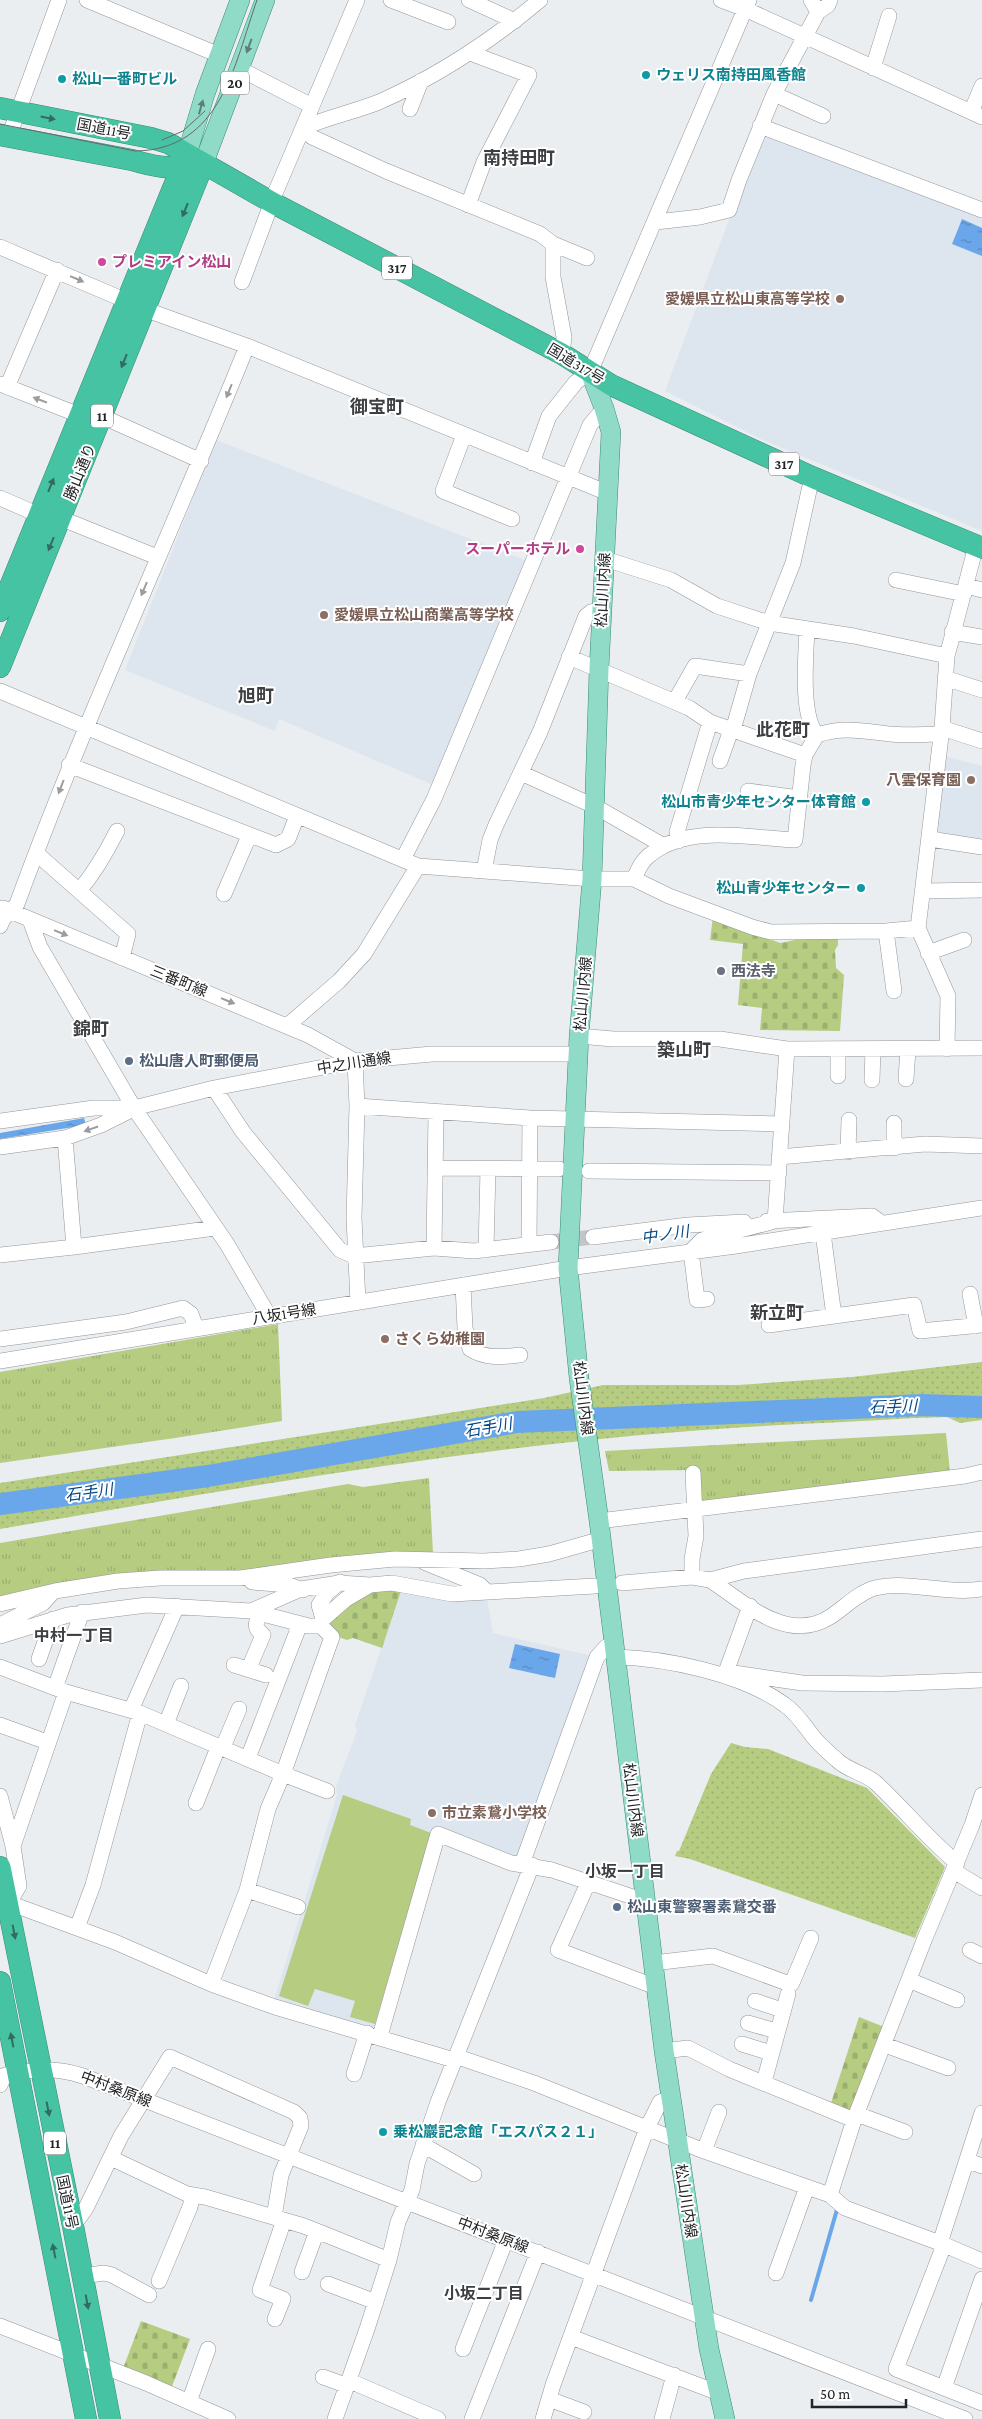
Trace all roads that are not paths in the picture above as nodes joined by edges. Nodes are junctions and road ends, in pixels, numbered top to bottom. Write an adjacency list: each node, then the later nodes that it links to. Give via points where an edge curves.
1 (58, 0): 26 (street)
2 (87, 0): 18 (street)
3 (240, 0): 18 (main road, 20)
4 (265, 0): 20 (main road, 20, one-way to 20)
5 (391, 0): 15 (street)
6 (469, 0): 14 (street)
7 (540, 0): 14 (street)
8 (721, 0): 12 (street)
9 (830, 0): 11 (street, via 828,5)
10 (354, 1): 24 (street)
11 (812, 3): 16 (street)
12 (747, 4): 16 (street); 36 (street)
13 (889, 16): 19 (street)
14 (516, 21): 17 (street)
15 (448, 22)
16 (805, 37): 19 (street); 23 (street)
17 (470, 53): 21 (street); 34 (street, via 528,75 484,162)
18 (219, 55): 32 (main road, 20, one-way to 18)
19 (873, 68): 27 (street)
20 (240, 69): 24 (street); 32 (main road, 20)
21 (421, 81): 25 (street); 30 (street, via 377,102)
22 (982, 86): 27 (street)
23 (774, 94): 28 (street); 29 (street)
24 (312, 106): 30 (street)
25 (410, 109)
26 (9, 110): 31 (street); 32 (highway, 国道11号, one-way to 32, via 151,138 168,143)
27 (976, 115)
28 (823, 116)
29 (760, 126): 35 (street); 36 (street, via 730,210)
30 (303, 128): 33 (street); 34 (street, via 312,137 344,152)
31 (4, 136): 32 (highway, 国道11号, via 152,166)
32 (190, 162): 33 (highway, 国道317号 / 317); 42 (highway, 勝山通り / 11)
33 (273, 203): 41 (street); 44 (highway, 国道317号 / 317)
34 (468, 205): 37 (street, via 540,234)
35 (982, 210)
36 (656, 222): 45 (street)
37 (553, 244): 39 (street); 44 (street, via 553,276 564,337)
38 (0, 246): 40 (street)
39 (587, 258)
40 (57, 270): 42 (street, one-way to 42); 46 (street)
41 (242, 282)
42 (137, 304): 43 (street); 48 (highway, 勝山通り / 11); 49 (highway, 勝山通り / 11, one-way to 49)
43 (247, 346): 50 (street); 51 (street, one-way to 51)
44 (562, 354): 45 (highway, 国道317号 / 317)
45 (590, 372): 47 (main road, 松山川内線); 52 (street, via 576,382 549,416); 53 (highway, 国道317号 / 317, via 611,385)
46 (4, 386): 48 (street, one-way to 46)
47 (604, 408): 54 (street, via 590,425); 55 (main road, 松山川内線, via 611,432)
48 (79, 416): 49 (street); 57 (highway, 勝山通り / 11, one-way to 48)
49 (100, 420): 51 (street, via 110,420); 59 (highway, 勝山通り / 11)
50 (464, 436): 52 (street); 58 (street, via 443,491)
51 (201, 461): 61 (street)
52 (532, 463): 54 (street)
53 (812, 477): 60 (highway, 国道317号 / 317); 69 (street, via 793,562)
54 (567, 478): 55 (street); 102 (street, via 434,798)
55 (608, 494): 62 (main road, 松山川内線)
56 (0, 498): 57 (street)
57 (39, 515): 59 (street); 66 (highway, 勝山通り / 11)
58 (512, 519)
59 (61, 520): 61 (street); 67 (highway, 勝山通り / 11, one-way to 67)
60 (979, 547): 64 (street)
61 (157, 557): 83 (street, one-way to 83)
62 (605, 559): 68 (main road, 松山川内線); 69 (street, via 671,580 717,606)
63 (896, 580): 64 (street)
64 (966, 590): 65 (street); 71 (street)
65 (982, 590)
66 (1, 603): 67 (street)
67 (25, 609): 75 (highway, 勝山通り / 11)
68 (602, 609): 74 (street, via 586,616); 76 (main road, 松山川内線)
69 (768, 623): 70 (street); 77 (street)
70 (807, 629): 73 (street); 86 (street, via 805,676 810,727)
71 (952, 632): 72 (street); 73 (street)
72 (982, 637)
73 (947, 656): 78 (street)
74 (569, 657): 76 (street); 91 (street)
75 (0, 667)
76 (599, 669): 81 (street); 94 (main road, 松山川内線)
77 (749, 674): 81 (street, via 695,666); 84 (street)
78 (945, 678): 79 (street); 85 (street)
79 (982, 690)
80 (0, 691): 83 (street)
81 (675, 702): 82 (street)
82 (710, 722): 84 (street); 99 (street)
83 (85, 728): 90 (street); 95 (street)
84 (732, 730): 88 (street); 89 (street)
85 (942, 731): 86 (street, via 892,734 855,729 832,730); 87 (street); 98 (street)
86 (817, 735): 88 (street)
87 (982, 741)
88 (805, 755): 93 (street)
89 (720, 761)
90 (69, 765): 97 (street); 101 (street, one-way to 101)
91 (521, 773): 94 (street); 104 (street, via 490,840)
92 (748, 792): 93 (street)
93 (799, 798): 99 (street, via 795,840 704,835)
94 (596, 806): 99 (street); 105 (main road, 松山川内線)
95 (297, 816): 97 (street, via 288,839 276,845); 102 (street)
96 (116, 831): 108 (street, via 93,875)
97 (249, 836): 110 (street)
98 (930, 839): 100 (street); 109 (street)
99 (671, 843): 106 (street, via 650,854)
100 (982, 847)
101 (36, 852): 108 (street); 111 (street, via 17,904)
102 (403, 859): 103 (street)
103 (418, 866): 104 (street); 120 (street, via 364,954 339,982)
104 (484, 871): 105 (street)
105 (592, 879): 106 (street); 121 (main road, 松山川内線)
106 (634, 879): 115 (street, via 678,899 771,932)
107 (982, 890): 109 (street)
108 (78, 891): 118 (street, via 128,934)
109 (923, 891): 114 (street)
110 (224, 894)
111 (5, 909): 112 (street, 三番町線); 113 (street)
112 (30, 920): 118 (street, 三番町線, one-way to 118); 134 (street, via 40,947)
113 (0, 926)
114 (918, 928): 115 (street); 117 (street)
115 (886, 931): 119 (street)
116 (964, 940): 117 (street)
117 (928, 953): 127 (street, via 948,996)
118 (122, 958): 120 (street, 三番町線, one-way to 120)
119 (894, 991)
120 (287, 1026): 128 (street, 三番町線)
121 (579, 1045): 123 (street, 中之川通線, via 720,1039); 128 (street, 中之川通線); 137 (main road, 松山川内線)
122 (982, 1048): 127 (street, 中之川通線)
123 (787, 1049): 124 (street, 中之川通線); 141 (street)
124 (838, 1049): 125 (street, 中之川通線); 129 (street)
125 (873, 1049): 126 (street, 中之川通線); 131 (street)
126 (908, 1049): 127 (street, 中之川通線); 130 (street)
127 (948, 1049)
128 (355, 1061): 132 (street, 中之川通線); 133 (street)
129 (838, 1076)
130 (906, 1079)
131 (872, 1080)
132 (214, 1088): 134 (street, 中之川通線); 167 (street, via 243,1132 334,1245)
133 (358, 1106): 135 (street); 167 (street)
134 (134, 1108): 139 (street, 中之川通線, via 94,1108); 142 (street, 中之川通線, one-way to 142, via 102,1125); 157 (street)
135 (436, 1113): 136 (street); 148 (street)
136 (530, 1118): 137 (street); 150 (street)
137 (574, 1118): 141 (street); 168 (main road, 松山川内線)
138 (849, 1120): 146 (street)
139 (0, 1121)
140 (894, 1123): 145 (street)
141 (781, 1124): 147 (street)
142 (66, 1138): 144 (street, 中之川通線); 162 (street)
143 (982, 1146): 145 (street, via 925,1144)
144 (0, 1147)
145 (894, 1148): 146 (street)
146 (848, 1152): 147 (street)
147 (779, 1157): 153 (street)
148 (436, 1168): 149 (street); 163 (street)
149 (488, 1169): 150 (street); 164 (street)
150 (530, 1169): 151 (street); 161 (street)
151 (559, 1169)
152 (588, 1171): 153 (street)
153 (778, 1173): 155 (street)
154 (982, 1208): 156 (street, 八坂1号線)
155 (775, 1220): 156 (street, via 872,1216); 159 (street, via 688,1225); 165 (street, via 702,1240)
156 (882, 1224): 158 (street, 八坂1号線)
157 (215, 1228): 162 (street); 173 (street)
158 (823, 1232): 165 (street, 八坂1号線); 174 (street)
159 (593, 1237)
160 (551, 1242): 161 (street)
161 (529, 1244): 164 (street)
162 (74, 1247): 166 (street)
163 (434, 1248): 164 (street); 167 (street)
164 (486, 1250)
165 (691, 1251): 168 (street, 八坂1号線); 171 (street, via 697,1300)
166 (0, 1255)
167 (354, 1256): 172 (street)
168 (568, 1268): 169 (street, 八坂1号線); 184 (main road, 松山川内線)
169 (463, 1285): 172 (street, 八坂1号線); 179 (street, via 465,1328 470,1349 498,1358)
170 (970, 1294): 175 (street)
171 (707, 1299)
172 (358, 1302): 173 (street, 八坂1号線)
173 (269, 1316): 177 (street, 八坂1号線)
174 (834, 1316): 175 (street, via 914,1305 920,1332); 176 (street)
175 (979, 1325)
176 (769, 1326)
177 (196, 1328): 178 (street, via 191,1314 183,1308 126,1322); 180 (street, 八坂1号線)
178 (0, 1339)
179 (520, 1355)
180 (0, 1361)
181 (982, 1472): 183 (street)
182 (693, 1473): 183 (street)
183 (696, 1509): 184 (street); 188 (street)
184 (600, 1530): 187 (street, via 548,1554 519,1559); 209 (main road, 松山川内線)
185 (982, 1539): 190 (street, via 744,1571)
186 (395, 1560): 187 (street); 189 (street, via 331,1564); 191 (street, via 360,1570)
187 (421, 1560): 198 (street, via 480,1585)
188 (692, 1577): 190 (street); 192 (street)
189 (240, 1578): 195 (street); 197 (street, via 151,1578)
190 (710, 1580): 201 (street)
191 (339, 1583): 193 (street); 195 (street); 204 (street, via 327,1593)
192 (622, 1583)
193 (370, 1585): 198 (street, via 392,1583 452,1594); 204 (street)
194 (595, 1586): 198 (street)
195 (301, 1589): 203 (street); 204 (street)
196 (982, 1589): 201 (street, via 967,1592 910,1586 873,1588 829,1618 808,1626 779,1624)
197 (55, 1590): 199 (street); 207 (street, via 43,1603)
198 (487, 1592)
199 (0, 1604)
200 (177, 1606): 202 (street, via 147,1605); 203 (street); 220 (street)
201 (750, 1606): 214 (street)
202 (82, 1612): 205 (street); 218 (street)
203 (256, 1612): 206 (street); 213 (street, via 256,1630 262,1635)
204 (321, 1616): 206 (street); 226 (street, via 332,1637)
205 (53, 1619): 208 (street); 210 (street)
206 (300, 1624): 225 (street)
207 (0, 1625)
208 (0, 1636)
209 (614, 1650): 214 (street); 232 (street, via 606,1646 597,1657); 239 (main road, 松山川内線)
210 (39, 1659)
211 (234, 1666): 213 (street)
212 (0, 1668): 218 (street)
213 (249, 1668): 215 (street)
214 (725, 1674): 216 (street, via 732,1671 802,1683); 234 (street, via 786,1705 830,1754 844,1767 874,1782)
215 (266, 1675)
216 (982, 1680)
217 (181, 1686): 221 (street)
218 (60, 1690): 220 (street); 223 (street)
219 (239, 1709): 224 (street)
220 (136, 1712): 221 (street); 241 (street, via 93,1885)
221 (166, 1724): 224 (street)
222 (0, 1725): 223 (street)
223 (47, 1742): 231 (street)
224 (221, 1746): 225 (street); 230 (street)
225 (248, 1758): 226 (street)
226 (283, 1774): 227 (street); 237 (street, via 268,1809)
227 (328, 1791)
228 (982, 1794): 234 (street)
229 (0, 1796): 231 (street)
230 (196, 1803)
231 (13, 1846): 238 (street, via 19,1886)
232 (527, 1865): 235 (street); 254 (street, via 511,1863 438,1834); 259 (street)
233 (0, 1867): 238 (highway, 国道11号 / 11)
234 (956, 1867): 236 (street); 244 (street)
235 (588, 1883): 239 (street); 247 (street, via 558,1950)
236 (982, 1888)
237 (247, 1890): 240 (street); 246 (street)
238 (4, 1900): 241 (street); 261 (highway, 国道11号 / 11, one-way to 261)
239 (645, 1901): 243 (main road, 松山川内線)
240 (298, 1907)
241 (77, 1928): 246 (street)
242 (812, 1938): 243 (street, via 792,1983 713,1956)
243 (653, 1963): 247 (main road, 松山川内線)
244 (909, 1980): 249 (street); 256 (street)
245 (0, 1982): 263 (highway, 国道11号 / 11, one-way to 245)
246 (211, 1984): 254 (street, via 309,2018)
247 (656, 1987): 257 (main road, 松山川内線)
248 (788, 1994): 251 (street)
249 (957, 2000)
250 (756, 2001): 251 (street)
251 (782, 2010): 253 (street)
252 (748, 2023): 253 (street)
253 (776, 2031): 258 (street)
254 (373, 2035): 259 (street); 262 (street)
255 (742, 2044): 258 (street)
256 (885, 2045): 260 (street); 269 (street)
257 (664, 2051): 264 (street, via 688,2048); 265 (main road, 松山川内線)
258 (772, 2053): 264 (street)
259 (455, 2058): 270 (street, via 534,2083); 273 (street)
260 (948, 2068)
261 (40, 2070): 263 (street, 中村桑原線); 266 (street, 中村桑原線, via 65,2070); 284 (highway, 国道11号 / 11, one-way to 284)
262 (354, 2074)
263 (6, 2076): 306 (highway, 国道11号 / 11, one-way to 263)
264 (764, 2082): 269 (street)
265 (671, 2098): 270 (street, via 660,2102); 272 (main road, 松山川内線)
266 (143, 2099): 275 (street, 中村桑原線); 275 (street, via 170,2057 294,2112 300,2118 301,2126); 276 (street)
267 (719, 2112): 274 (street)
268 (982, 2113): 277 (street)
269 (856, 2117): 271 (street); 281 (street)
270 (647, 2128): 272 (street); 294 (street)
271 (904, 2132)
272 (677, 2140): 274 (street); 300 (main road, 松山川内線)
273 (423, 2145): 278 (street); 282 (street)
274 (704, 2151): 279 (street)
275 (288, 2157): 282 (street, 中村桑原線); 283 (street, via 281,2175)
276 (111, 2158): 280 (street, via 164,2185); 284 (street, via 86,2208)
277 (975, 2163): 287 (street)
278 (474, 2174)
279 (807, 2187): 281 (street); 292 (street)
280 (193, 2195): 283 (street); 296 (street)
281 (830, 2195): 287 (street, via 845,2208)
282 (407, 2201): 286 (street, 中村桑原線); 289 (street)
283 (279, 2218): 285 (street); 301 (street, via 260,2290 283,2298)
284 (73, 2226): 293 (highway, 国道11号 / 11)
285 (317, 2231): 289 (street); 291 (street)
286 (506, 2240): 288 (street, 中村桑原線); 305 (street)
287 (942, 2244): 290 (street); 311 (street, via 896,2369)
288 (538, 2252): 294 (street, 中村桑原線); 322 (street)
289 (389, 2260): 299 (street)
290 (982, 2261)
291 (302, 2272)
292 (776, 2273)
293 (82, 2276): 298 (street, via 112,2275); 307 (highway, 国道11号 / 11, one-way to 307)
294 (594, 2276): 300 (street, 中村桑原線); 303 (street)
295 (982, 2279): 311 (street)
296 (159, 2281)
297 (328, 2284): 299 (street)
298 (149, 2295)
299 (376, 2302): 310 (street)
300 (704, 2318): 312 (main road, 松山川内線); 326 (street, 中村桑原線)
301 (275, 2319)
302 (0, 2326): 306 (street)
303 (571, 2337): 308 (street); 313 (street)
304 (208, 2349): 314 (street)
305 (463, 2349)
306 (75, 2356): 307 (street); 317 (highway, 国道11号 / 11)
307 (98, 2366): 314 (street); 318 (highway, 国道11号 / 11)
308 (674, 2375): 312 (street); 324 (street)
309 (323, 2377): 310 (street)
310 (349, 2384): 320 (street); 321 (street)
311 (944, 2388): 315 (street)
312 (719, 2393): 325 (main road, 松山川内線)
313 (549, 2399): 316 (street); 323 (street)
314 (189, 2402): 319 (street)
315 (982, 2403)
316 (584, 2412)
317 (86, 2419)
318 (110, 2419)
319 (228, 2419)
320 (335, 2419)
321 (438, 2419)
322 (472, 2419)
323 (543, 2419)
324 (662, 2419)
325 (725, 2419)
326 (965, 2419)

